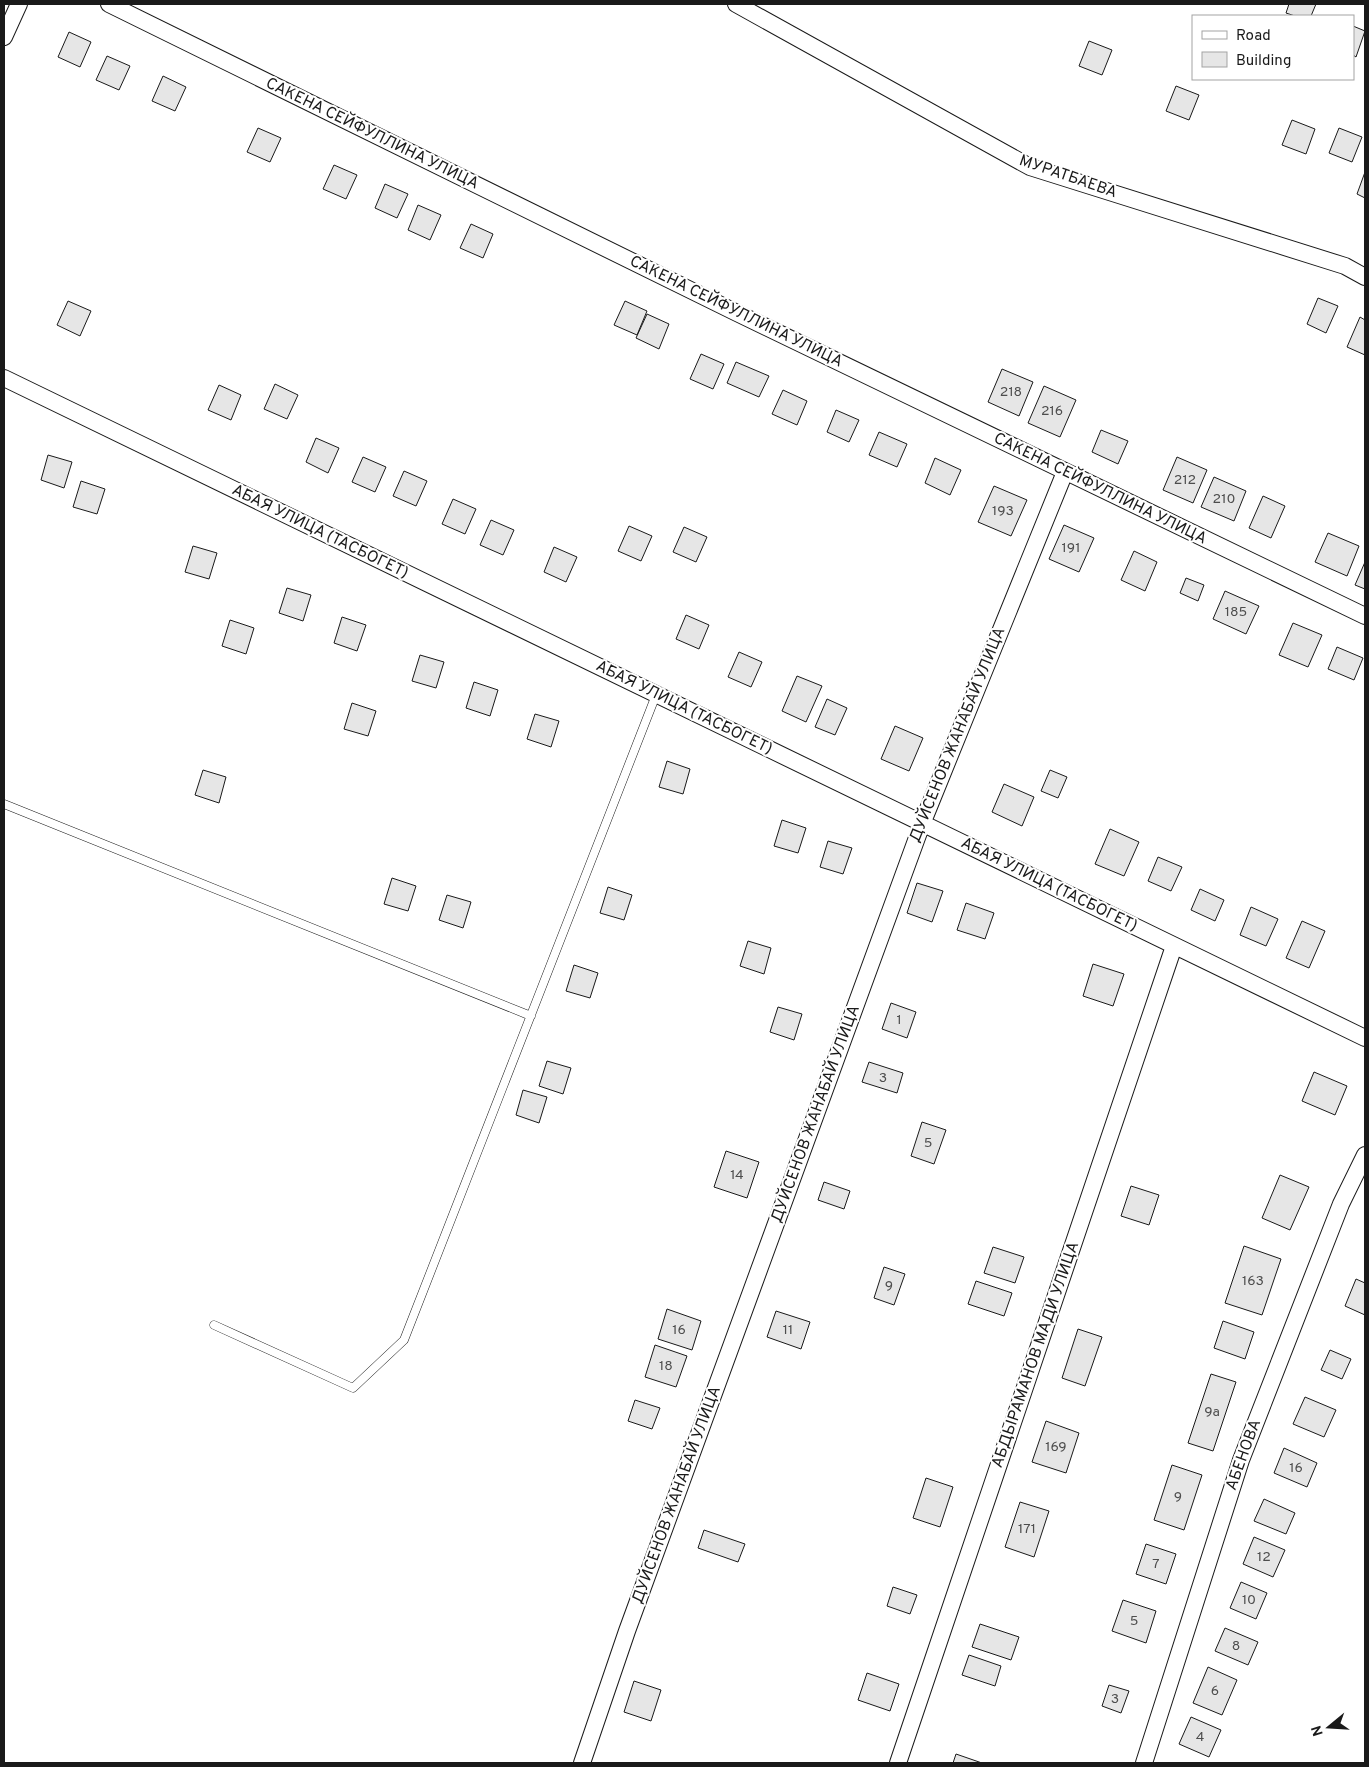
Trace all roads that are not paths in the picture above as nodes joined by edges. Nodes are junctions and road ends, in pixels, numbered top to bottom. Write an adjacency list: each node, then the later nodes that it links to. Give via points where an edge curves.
1 (19, 4): 4 (street)
2 (108, 4): 7 (street, САКЕНА СЕЙФУЛЛИНА УЛИЦА)
3 (736, 4): 5 (street, МУРАТБАЕВА, via 1030,167 1345,266)
4 (4, 37)
5 (1365, 277)
6 (4, 378): 9 (street, АБАЯ УЛИЦА (ТАСБОГЕТ))
7 (1065, 472): 8 (street, САКЕНА СЕЙФУЛЛИНА УЛИЦА); 11 (street, ДУЙСЕНОВ ЖАНАБАЙ УЛИЦА)
8 (1365, 616)
9 (656, 695): 11 (street, АБАЯ УЛИЦА (ТАСБОГЕТ)); 13 (lane)
10 (4, 804): 13 (lane)
11 (922, 824): 12 (street, АБАЯ УЛИЦА (ТАСБОГЕТ)); 17 (street, ДУЙСЕНОВ ЖАНАБАЙ УЛИЦА, via 627,1631)
12 (1174, 946): 14 (street, АБАЯ УЛИЦА (ТАСБОГЕТ)); 18 (street, АБДЫРАМАНОВ МАДИ УЛИЦА)
13 (531, 1016): 16 (lane, via 404,1340 353,1388)
14 (1365, 1038)
15 (1365, 1154): 19 (street, АБЕНОВА, via 1341,1204 1241,1460)
16 (214, 1325)
17 (582, 1763)
18 (898, 1763)
19 (1144, 1763)

